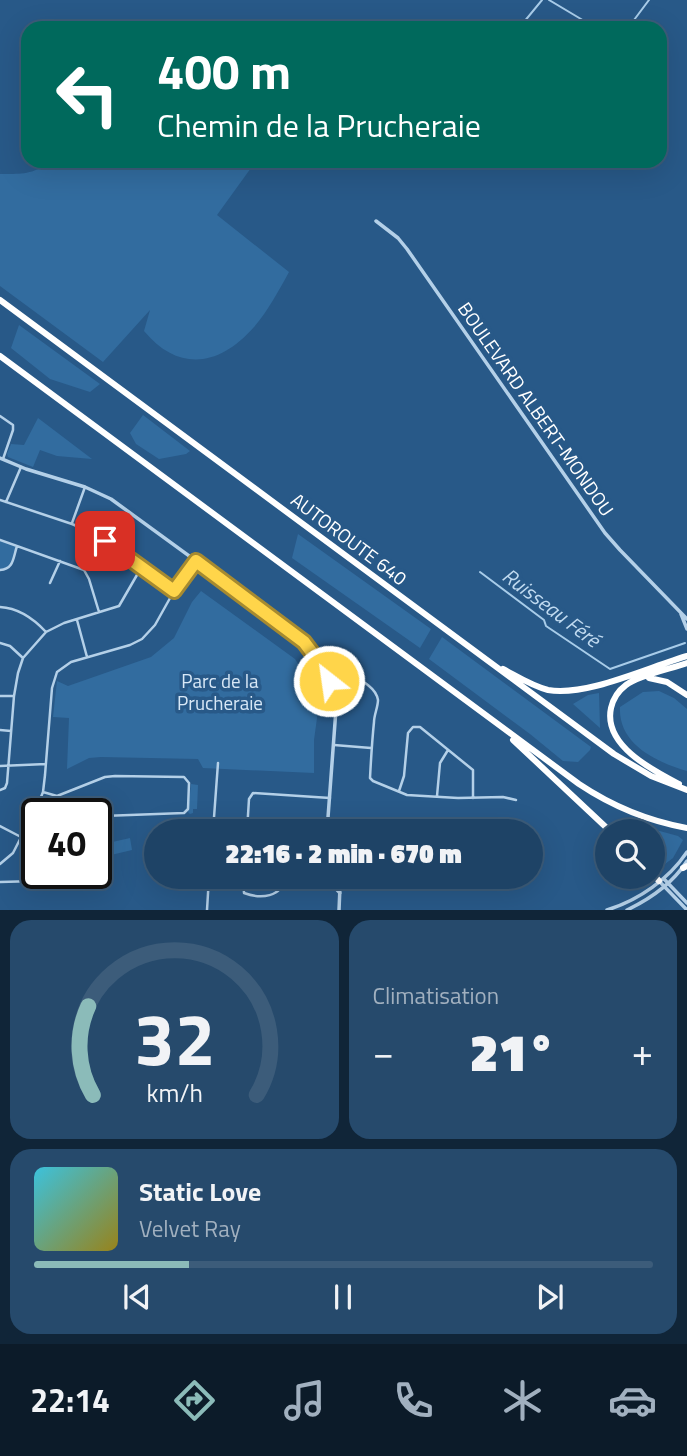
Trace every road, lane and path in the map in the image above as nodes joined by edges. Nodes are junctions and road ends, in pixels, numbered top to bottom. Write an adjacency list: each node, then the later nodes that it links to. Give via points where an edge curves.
1 (376, 221): 20 (street, BOULEVARD ALBERT-MONDOU, via 407,249 610,538)
2 (0, 300): 30 (highway, AUTOROUTE 640)
3 (0, 356): 37 (highway)
4 (0, 416): 5 (street, via 13,425)
5 (1, 459): 6 (street)
6 (21, 467): 7 (street); 9 (street)
7 (85, 487): 10 (street); 14 (street, via 124,507)
8 (0, 500): 9 (street)
9 (6, 503): 10 (street)
10 (72, 524): 15 (street, via 99,536)
11 (0, 540): 12 (street)
12 (17, 547): 13 (street); 16 (street, via 10,567)
13 (60, 561): 17 (street); 21 (street, via 86,572)
14 (196, 561): 18 (street); 33 (street, via 304,642)
15 (141, 568): 18 (street); 21 (street, via 119,606)
16 (0, 569)
17 (50, 583)
18 (174, 591): 28 (street, via 142,639)
19 (0, 607): 25 (street, via 19,611)
20 (678, 610): 22 (street, BOULEVARD ALBERT-MONDOU); 24 (street, BOULEVARD ALBERT-MONDOU)
21 (99, 612): 23 (street)
22 (687, 619)
23 (77, 620): 25 (street); 28 (street)
24 (687, 629)
25 (46, 632): 29 (street)
26 (0, 643): 29 (street)
27 (687, 656): 30 (highway, via 566,691 536,686)
28 (87, 657): 44 (street, via 66,665 55,677)
29 (23, 658): 36 (street)
30 (484, 658): 47 (highway, AUTOROUTE 640, via 623,760)
31 (687, 663): 32 (highway)
32 (643, 678): 34 (highway, via 657,678); 47 (highway, via 628,683 616,696 612,728 636,758)
33 (329, 681): 40 (street, via 336,709); 41 (street, via 354,675 376,694)
34 (687, 695)
35 (0, 696): 36 (street)
36 (14, 696): 39 (street)
37 (502, 728): 60 (highway); 62 (highway, via 603,799)
38 (0, 730): 39 (street)
39 (11, 731): 46 (street)
40 (334, 745): 41 (street); 53 (street)
41 (371, 748): 49 (street, via 370,778)
42 (449, 750): 49 (street, via 420,727 413,727 408,733); 51 (street, via 440,762); 54 (street, via 473,769)
43 (218, 762): 57 (street)
44 (46, 764): 46 (street); 50 (street)
45 (0, 766): 46 (street)
46 (8, 766): 48 (street, via 7,783)
47 (687, 789)
48 (0, 790)
49 (399, 791): 51 (street)
50 (43, 792): 52 (street); 56 (street, via 57,796 115,776 184,777 189,783 184,813)
51 (437, 796): 54 (street)
52 (40, 798)
53 (330, 798): 58 (street, via 253,793); 59 (street)
54 (473, 799): 55 (street)
55 (516, 800)
56 (112, 816)
57 (214, 819)
58 (248, 819)
59 (328, 819)
60 (597, 819)
61 (0, 826): 63 (street)
62 (687, 828)
63 (21, 837): 65 (street, via 13,853)
64 (687, 852): 68 (street)
65 (0, 864)
66 (686, 865): 69 (street)
67 (21, 881): 70 (street)
68 (665, 881)
69 (665, 881)
70 (0, 882)
71 (665, 883): 79 (street)
72 (665, 883): 84 (street)
73 (208, 889): 80 (street)
74 (244, 889): 75 (street, via 247,895 266,896)
75 (281, 889)
76 (340, 889): 81 (street)
77 (651, 889): 82 (street)
78 (655, 889): 83 (street)
79 (687, 902)
80 (207, 910)
81 (341, 910)
82 (607, 910)
83 (627, 910)
84 (687, 910)

